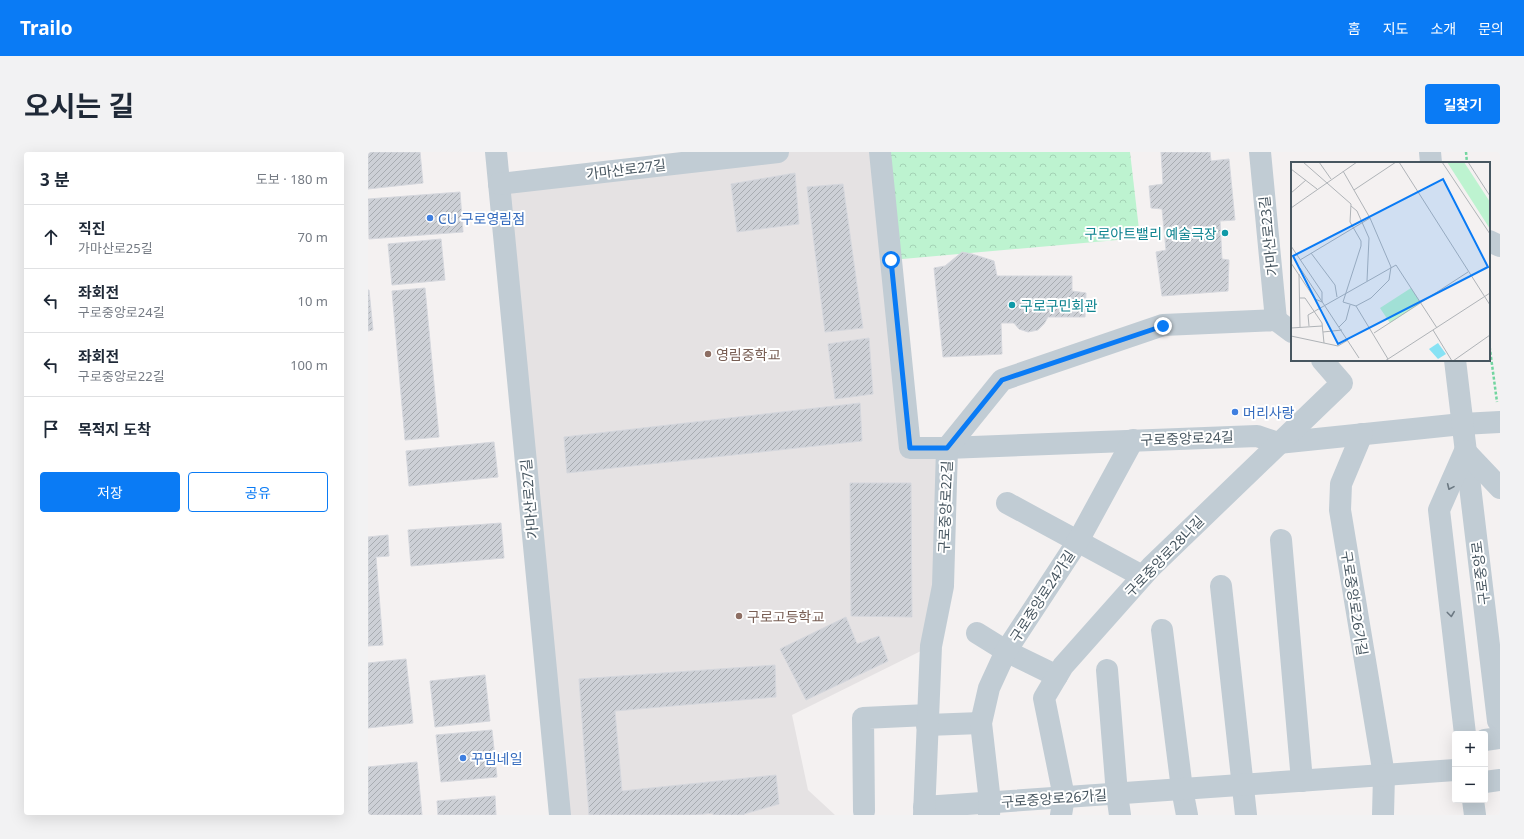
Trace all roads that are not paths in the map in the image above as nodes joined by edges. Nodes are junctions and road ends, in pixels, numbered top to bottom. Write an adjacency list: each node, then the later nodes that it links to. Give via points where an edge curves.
1 (496, 152): 7 (street, 가마산로27길)
2 (778, 152): 7 (street, 가마산로27길)
3 (880, 152): 18 (street, 구로중앙로24길, via 910,448)
4 (1260, 152): 10 (street, 가마산로23길)
5 (1430, 152): 6 (street)
6 (1431, 162)
7 (499, 184): 49 (street, 가마산로27길)
8 (1490, 241): 9 (street)
9 (1500, 246)
10 (1284, 326): 18 (street, 구로중앙로22길, via 1163,326 1002,380)
11 (1323, 361): 17 (street, via 1342,383)
12 (1455, 361): 14 (street, 구로중앙로)
13 (1500, 422): 14 (street)
14 (1462, 424): 15 (street, 구로중앙로24길); 19 (street, 구로중앙로)
15 (1362, 434): 17 (street, 구로중앙로24길); 37 (street, 구로중앙로26가길, via 1341,484 1340,510)
16 (1133, 440): 17 (street, 구로중앙로24길, via 1257,436); 18 (street, 구로중앙로24길); 23 (street, 구로중앙로24가길)
17 (1278, 443): 24 (street, 구로중앙로28나길)
18 (947, 448): 31 (street, 구로중앙로22길, via 943,586 931,646)
19 (1466, 451): 20 (street); 33 (street, 구로중앙로); 34 (street, one-way to 34, via 1439,510)
20 (1500, 488)
21 (1007, 503): 23 (street, 구로중앙로24가길)
22 (1281, 540): 38 (street)
23 (1078, 541): 24 (street, 구로중앙로24가길); 28 (street, 구로중앙로24가길)
24 (1142, 576): 30 (street, 구로중앙로28나길)
25 (1221, 586): 41 (street)
26 (1162, 630): 42 (street)
27 (977, 633): 28 (street, 구로중앙로24가길)
28 (1006, 651): 30 (street); 32 (street, 구로중앙로24가길, via 989,688)
29 (1107, 670): 43 (street, 구로중앙로26가길)
30 (1057, 676): 45 (street, 구로중앙로28나길, via 1044,698)
31 (928, 720): 32 (street); 47 (street, via 863,718); 48 (street, 구로중앙로22길)
32 (981, 723): 46 (street, 구로중앙로24가길)
33 (1499, 730): 35 (street)
34 (1465, 731)
35 (1488, 738)
36 (1452, 770): 37 (street, 구로중앙로26가길)
37 (1384, 775): 38 (street, 구로중앙로26가길); 53 (street, 구로중앙로26가길)
38 (1302, 780): 41 (street, 구로중앙로26가길)
39 (1500, 780): 40 (street)
40 (1488, 782)
41 (1244, 785): 42 (street, 구로중앙로26가길); 52 (street)
42 (1182, 789): 43 (street, 구로중앙로26가길); 51 (street)
43 (1117, 794): 45 (street, 구로중앙로26가길); 50 (street, 구로중앙로26가길)
44 (1473, 803): 54 (street)
45 (1062, 806): 46 (street, 구로중앙로26가길)
46 (990, 809): 48 (street, 구로중앙로26가길)
47 (864, 811)
48 (924, 811)
49 (560, 815)
50 (1120, 815)
51 (1187, 815)
52 (1246, 815)
53 (1383, 815)
54 (1475, 815)

